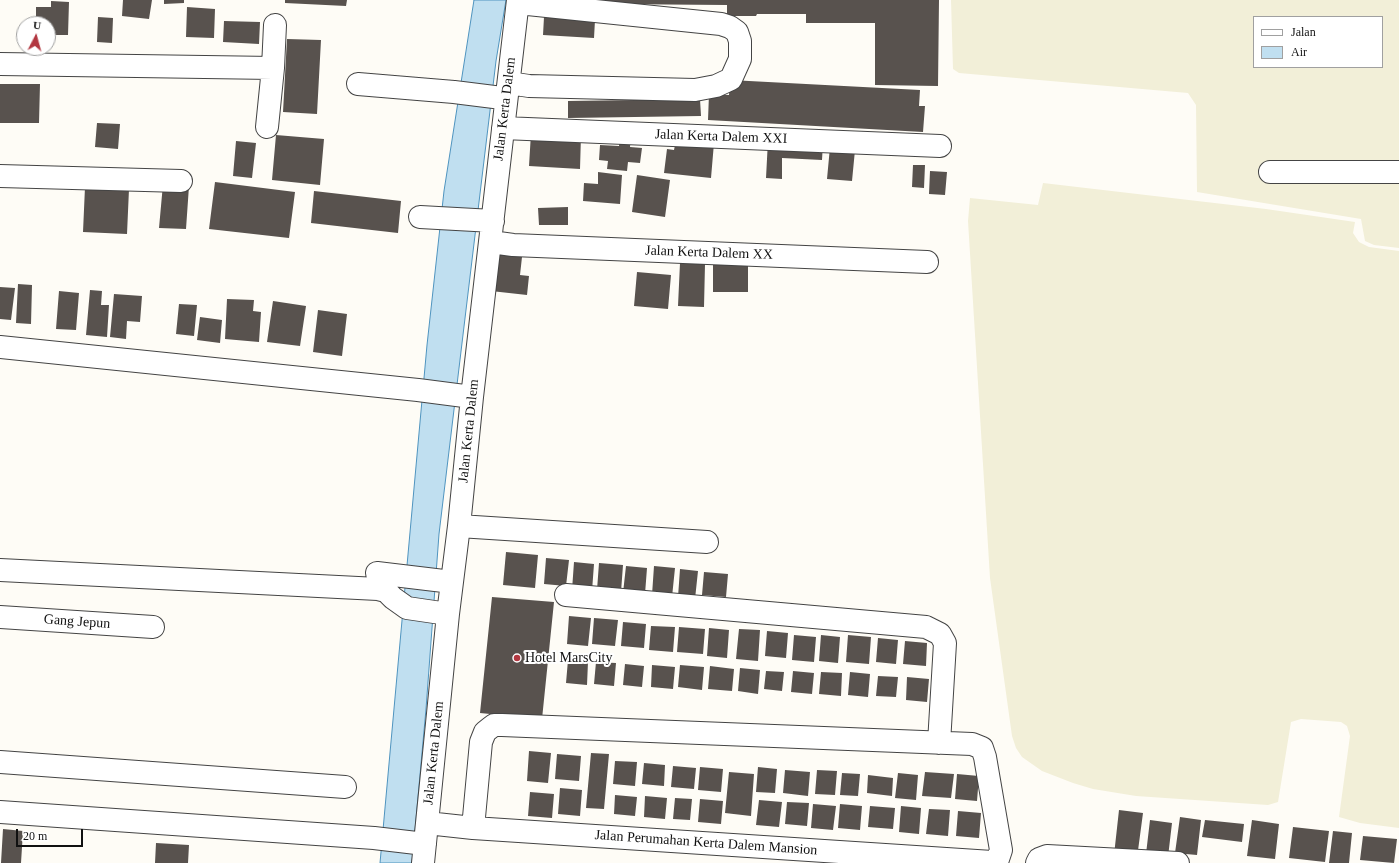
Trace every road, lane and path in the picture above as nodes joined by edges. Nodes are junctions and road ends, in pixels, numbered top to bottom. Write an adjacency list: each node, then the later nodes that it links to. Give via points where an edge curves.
1 (518, 2): 6 (street, Jalan Kerta Dalem); 6 (street, via 721,24 737,32 740,59 731,79 716,86 695,90 529,86)
2 (275, 25): 4 (street)
3 (0, 64): 4 (street)
4 (273, 68): 7 (street)
5 (358, 84): 6 (street)
6 (502, 93): 8 (street, Jalan Kerta Dalem)
7 (266, 128)
8 (502, 128): 9 (street, Jalan Kerta Dalem XXI); 15 (street, Jalan Kerta Dalem)
9 (940, 146)
10 (1270, 172): 11 (street)
11 (1399, 172)
12 (0, 176): 13 (street)
13 (182, 181)
14 (429, 217): 15 (street, Jalan Kerta Dalem XX)
15 (487, 228): 16 (street, Jalan Kerta Dalem XX, via 513,245); 18 (street, Jalan Kerta Dalem)
16 (927, 262)
17 (0, 348): 18 (street)
18 (466, 397): 19 (street, Jalan Kerta Dalem)
19 (459, 526): 20 (street); 23 (street, Jalan Kerta Dalem)
20 (707, 542)
21 (0, 570): 25 (street, via 378,589 407,608)
22 (387, 574): 23 (street)
23 (446, 581): 25 (street, Jalan Kerta Dalem)
24 (566, 595): 28 (street, via 926,627 940,634 945,643)
25 (443, 613): 33 (street, Jalan Kerta Dalem)
26 (0, 617): 27 (street, Gang Jepun)
27 (154, 627)
28 (939, 743): 32 (street, Jalan Perumahan Kerta Dalem Mansion, via 494,725 486,732 481,742); 32 (street, Jalan Perumahan Kerta Dalem Mansion, via 972,744 982,748 1001,850 996,861)
29 (0, 762): 30 (street)
30 (345, 787)
31 (0, 812): 33 (street, Jalan Perumahan Kerta Dalem Mansion)
32 (473, 828): 33 (street, Jalan Perumahan Kerta Dalem Mansion)
33 (424, 843)
34 (1038, 861): 35 (street, via 1047,856)
35 (1178, 863)

